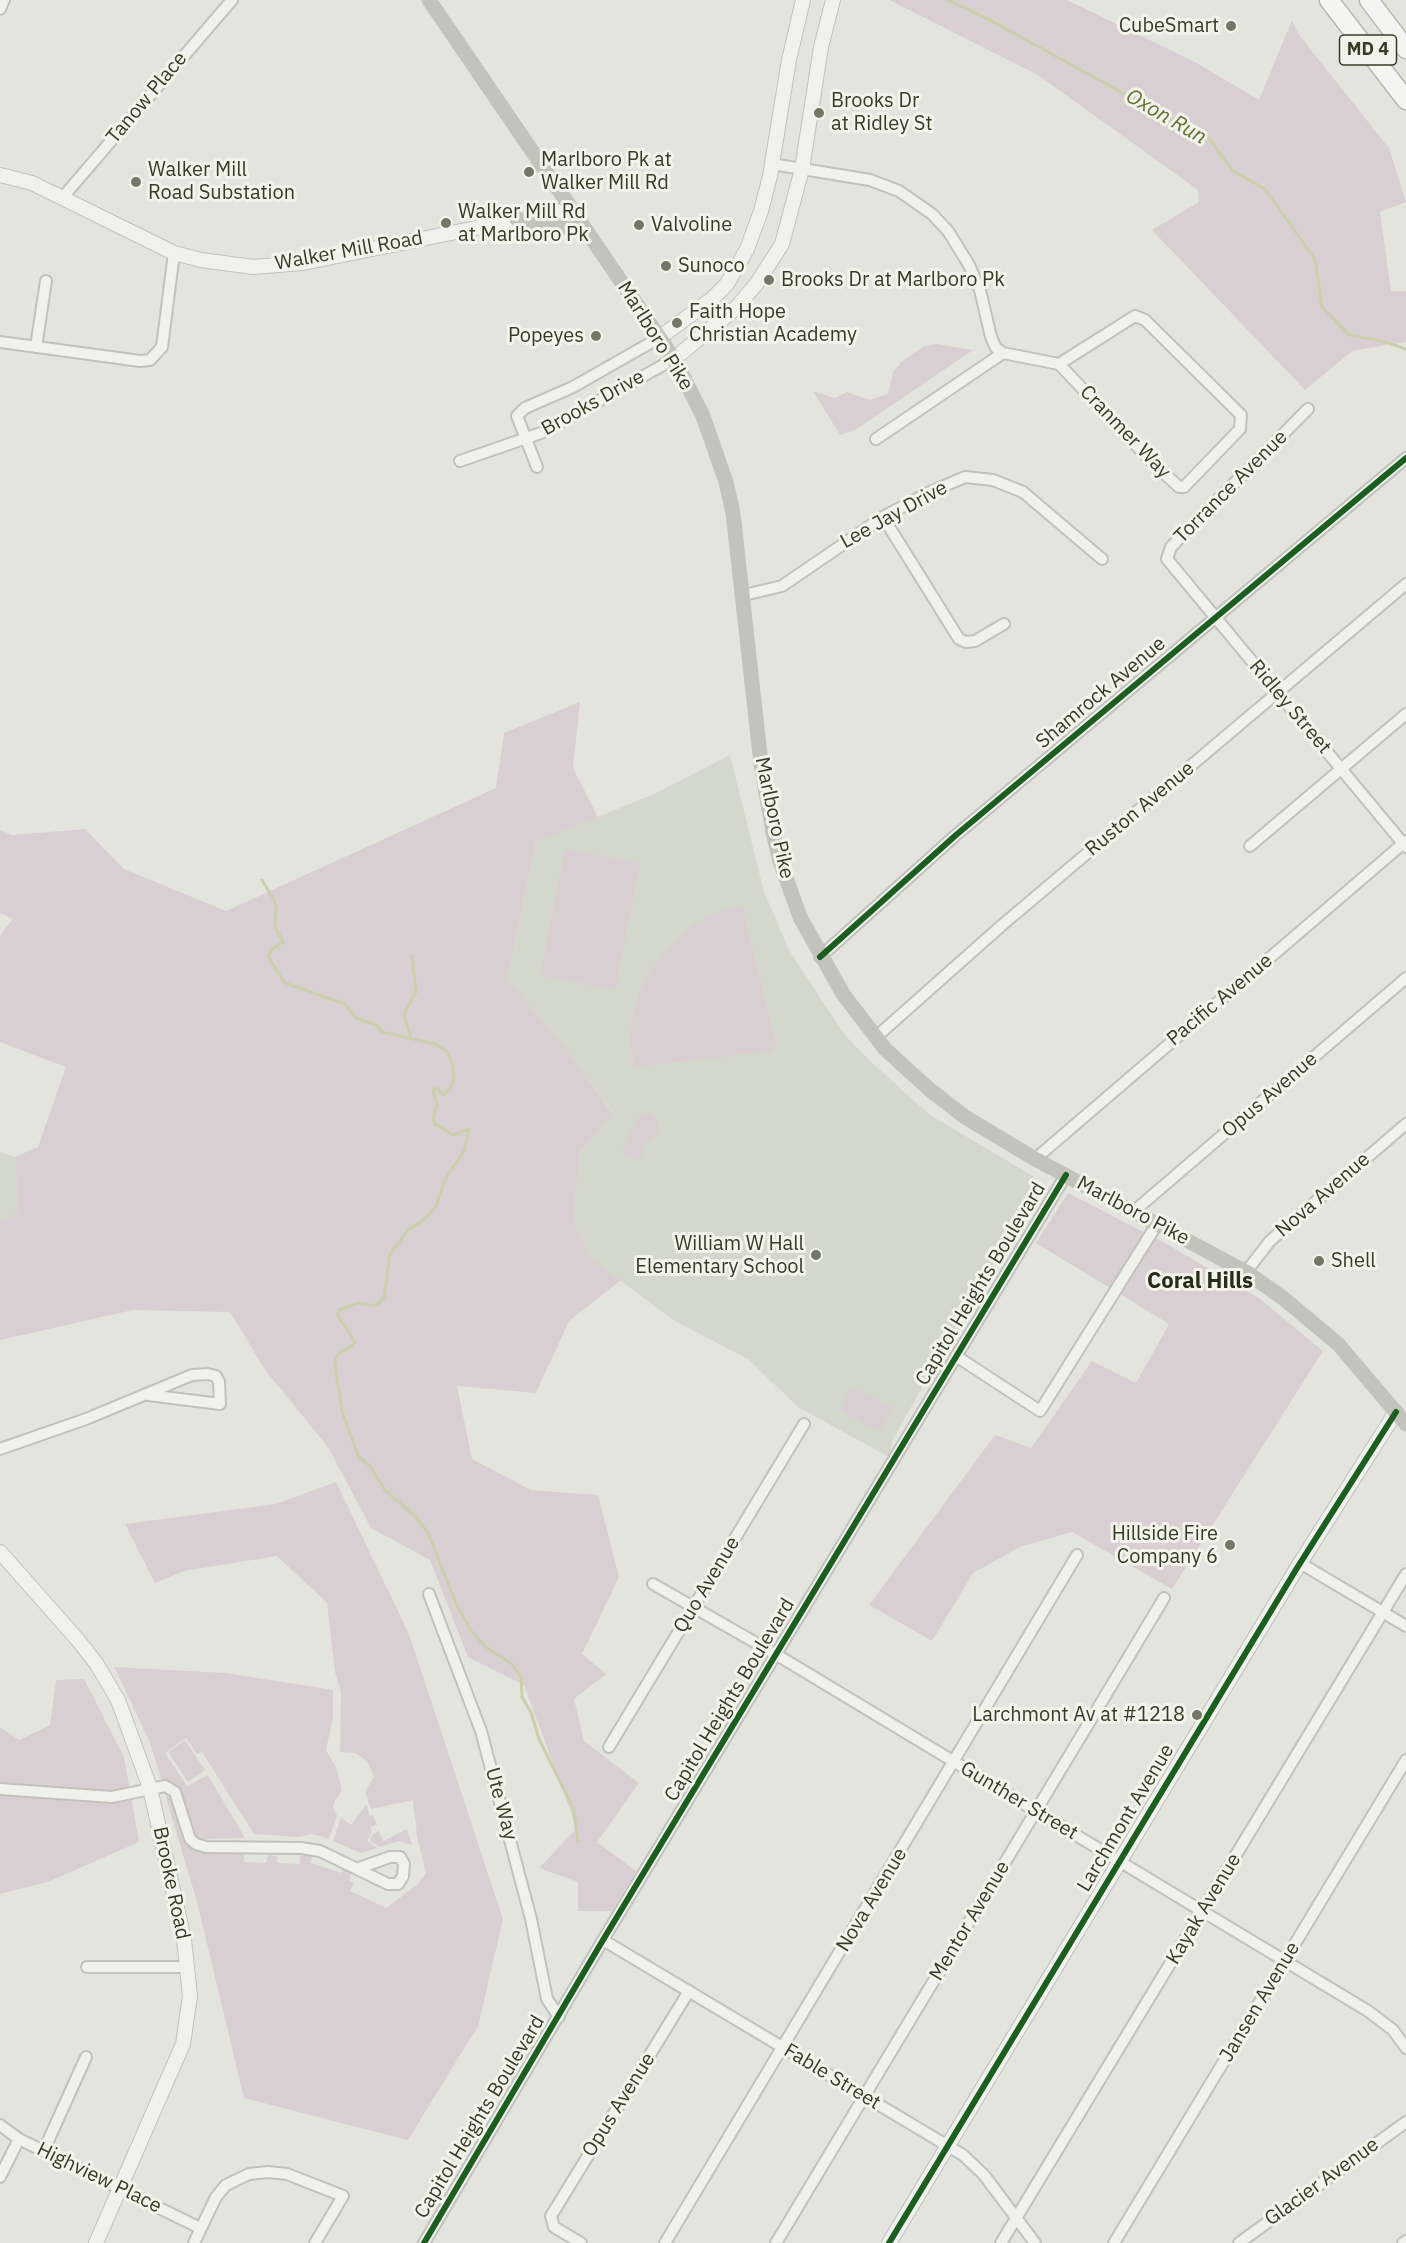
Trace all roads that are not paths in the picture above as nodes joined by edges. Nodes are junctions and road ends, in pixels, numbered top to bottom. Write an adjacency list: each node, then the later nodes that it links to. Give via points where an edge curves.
1 (4, 0): 8 (street)
2 (232, 0): 14 (street, Tanow Place)
3 (429, 0): 15 (main road, Marlboro Pike)
4 (803, 0): 11 (street, Brooks Drive, via 790,51)
5 (833, 0): 12 (street, Brooks Drive, via 821,48)
6 (1329, 0): 10 (highway, MD 4)
7 (1370, 0): 9 (highway, MD 4)
8 (0, 9)
9 (1406, 49)
10 (1406, 100)
11 (772, 164): 12 (street); 20 (street, Brooks Drive, via 761,211 735,272 712,299)
12 (802, 169): 23 (street, via 881,183 932,214 969,265 980,290 988,330 996,348); 24 (street, Brooks Drive, via 782,244 757,283 725,319)
13 (0, 175): 14 (street, Walker Mill Road)
14 (63, 197): 18 (street, Walker Mill Road)
15 (570, 209): 16 (street, Walker Mill Road); 17 (main road, Marlboro Pike)
16 (517, 219): 17 (main road); 18 (street, Walker Mill Road, via 284,265 238,266)
17 (586, 232): 20 (main road, Marlboro Pike)
18 (174, 253): 22 (street, via 162,347 153,358 140,361)
19 (45, 281): 22 (street)
20 (659, 338): 24 (main road, Marlboro Pike); 27 (street, Brooks Drive, via 573,387 525,408 517,416)
21 (0, 342): 22 (street)
22 (36, 347)
23 (1003, 353): 25 (street); 28 (street)
24 (674, 359): 27 (street, Brooks Drive, via 570,419); 36 (main road, Marlboro Pike, via 703,416 726,482)
25 (1059, 364): 25 (street, Cranmer Way, via 1179,487 1186,487 1239,429 1240,413 1142,318 1135,316)
26 (1308, 409): 34 (street, Torrance Avenue, via 1168,551 1167,559)
27 (527, 438): 30 (street); 31 (street)
28 (876, 439)
29 (1406, 458): 37 (street, Shamrock Avenue)
30 (460, 461)
31 (537, 467)
32 (883, 517): 33 (street, Lee Jay Drive, via 955,480 993,480 1023,492); 36 (street, Lee Jay Drive, via 830,550 788,583); 38 (street, via 959,639 975,640)
33 (1102, 559)
34 (1173, 568): 37 (street, Ridley Street)
35 (1406, 585): 39 (street, Ruston Avenue)
36 (744, 595): 44 (main road, Marlboro Pike, via 769,816 789,888)
37 (1216, 618): 39 (street, Ridley Street); 44 (street, Shamrock Avenue, via 956,835)
38 (1004, 624)
39 (1277, 693): 41 (street, Ridley Street); 46 (street, Ruston Avenue)
40 (1406, 714): 41 (street)
41 (1341, 768): 42 (street, Ridley Street); 43 (street)
42 (1405, 844): 48 (street, Pacific Avenue)
43 (1250, 846)
44 (820, 957): 46 (main road, Marlboro Pike)
45 (1406, 978): 50 (street, Opus Avenue)
46 (876, 1037): 48 (main road, Marlboro Pike, via 947,1104)
47 (1406, 1124): 52 (street, Nova Avenue, via 1270,1241)
48 (1035, 1159): 49 (main road, Marlboro Pike)
49 (1066, 1175): 50 (main road, Marlboro Pike); 53 (street, Capitol Heights Boulevard)
50 (1133, 1212): 51 (main road, Marlboro Pike)
51 (1157, 1224): 52 (main road, Marlboro Pike); 53 (street, via 1041,1411)
52 (1246, 1272): 55 (main road, Marlboro Pike, via 1338,1344)
53 (956, 1356): 68 (street, Capitol Heights Boulevard)
54 (148, 1395): 54 (street, via 192,1375 208,1374 216,1376 219,1382 220,1404); 57 (street)
55 (1401, 1418): 60 (street, Larchmont Avenue)
56 (804, 1424): 65 (street, Quo Avenue)
57 (0, 1449)
58 (0, 1552): 72 (street, Brooke Road, via 96,1663 127,1720)
59 (1077, 1555): 71 (street, Nova Avenue)
60 (1300, 1563): 66 (street); 75 (street, Larchmont Avenue)
61 (1406, 1574): 66 (street, Kayak Avenue)
62 (653, 1584): 65 (street, Gunther Street)
63 (429, 1594): 83 (street, Ute Way, via 481,1731 528,1909 547,1999)
64 (1164, 1599): 74 (street, Mentor Avenue)
65 (694, 1606): 68 (street, Gunther Street); 69 (street, Quo Avenue)
66 (1383, 1612): 67 (street); 77 (street, Kayak Avenue)
67 (1406, 1626)
68 (777, 1655): 71 (street, Gunther Street); 78 (street, Capitol Heights Boulevard)
69 (609, 1747)
70 (1406, 1760): 79 (street, Jansen Avenue)
71 (954, 1762): 74 (street, Gunther Street); 84 (street, Nova Avenue)
72 (150, 1788): 73 (street, via 112,1797); 76 (street, via 165,1786 175,1792 190,1839 196,1844 301,1848 320,1851); 81 (street, Brooke Road)
73 (0, 1789)
74 (1036, 1811): 75 (street, Gunther Street); 87 (street, Mentor Avenue)
75 (1119, 1862): 77 (street, Gunther Street); 91 (street, Larchmont Avenue)
76 (359, 1868)
77 (1202, 1912): 79 (street, Gunther Street); 95 (street, Kayak Avenue)
78 (603, 1940): 82 (street, Fable Street); 83 (street, Capitol Heights Boulevard)
79 (1285, 1960): 85 (street, Gunther Street, via 1377,2017); 107 (street, Jansen Avenue)
80 (87, 1967): 81 (street)
81 (188, 1967): 94 (street, Brooke Road, via 189,2008 183,2044)
82 (688, 1991): 84 (street, Fable Street); 101 (street, Opus Avenue, via 555,2210 551,2221 554,2227)
83 (559, 2017): 100 (street, Capitol Heights Boulevard)
84 (783, 2048): 87 (street, Fable Street); 102 (street, Nova Avenue)
85 (1406, 2048)
86 (86, 2057): 92 (street)
87 (865, 2096): 91 (street, Fable Street); 103 (street, Mentor Avenue)
88 (1406, 2122): 108 (street, Glacier Avenue)
89 (0, 2125): 90 (street, Highview Place)
90 (18, 2139): 92 (street, Highview Place); 93 (street)
91 (948, 2145): 95 (street, Fable Street, via 975,2166); 104 (street, Larchmont Avenue)
92 (44, 2151): 94 (street, Highview Place)
93 (0, 2177)
94 (121, 2190): 96 (street, Highview Place); 97 (street, Brooke Road)
95 (1017, 2217): 105 (street, Kayak Avenue); 106 (street, Fable Street)
96 (200, 2228): 98 (street); 99 (street, via 223,2188 249,2174 287,2174 343,2196)
97 (96, 2243)
98 (194, 2243)
99 (315, 2243)
100 (424, 2243)
101 (581, 2243)
102 (665, 2243)
103 (776, 2243)
104 (889, 2243)
105 (1001, 2243)
106 (1035, 2243)
107 (1114, 2243)
108 (1239, 2243)

